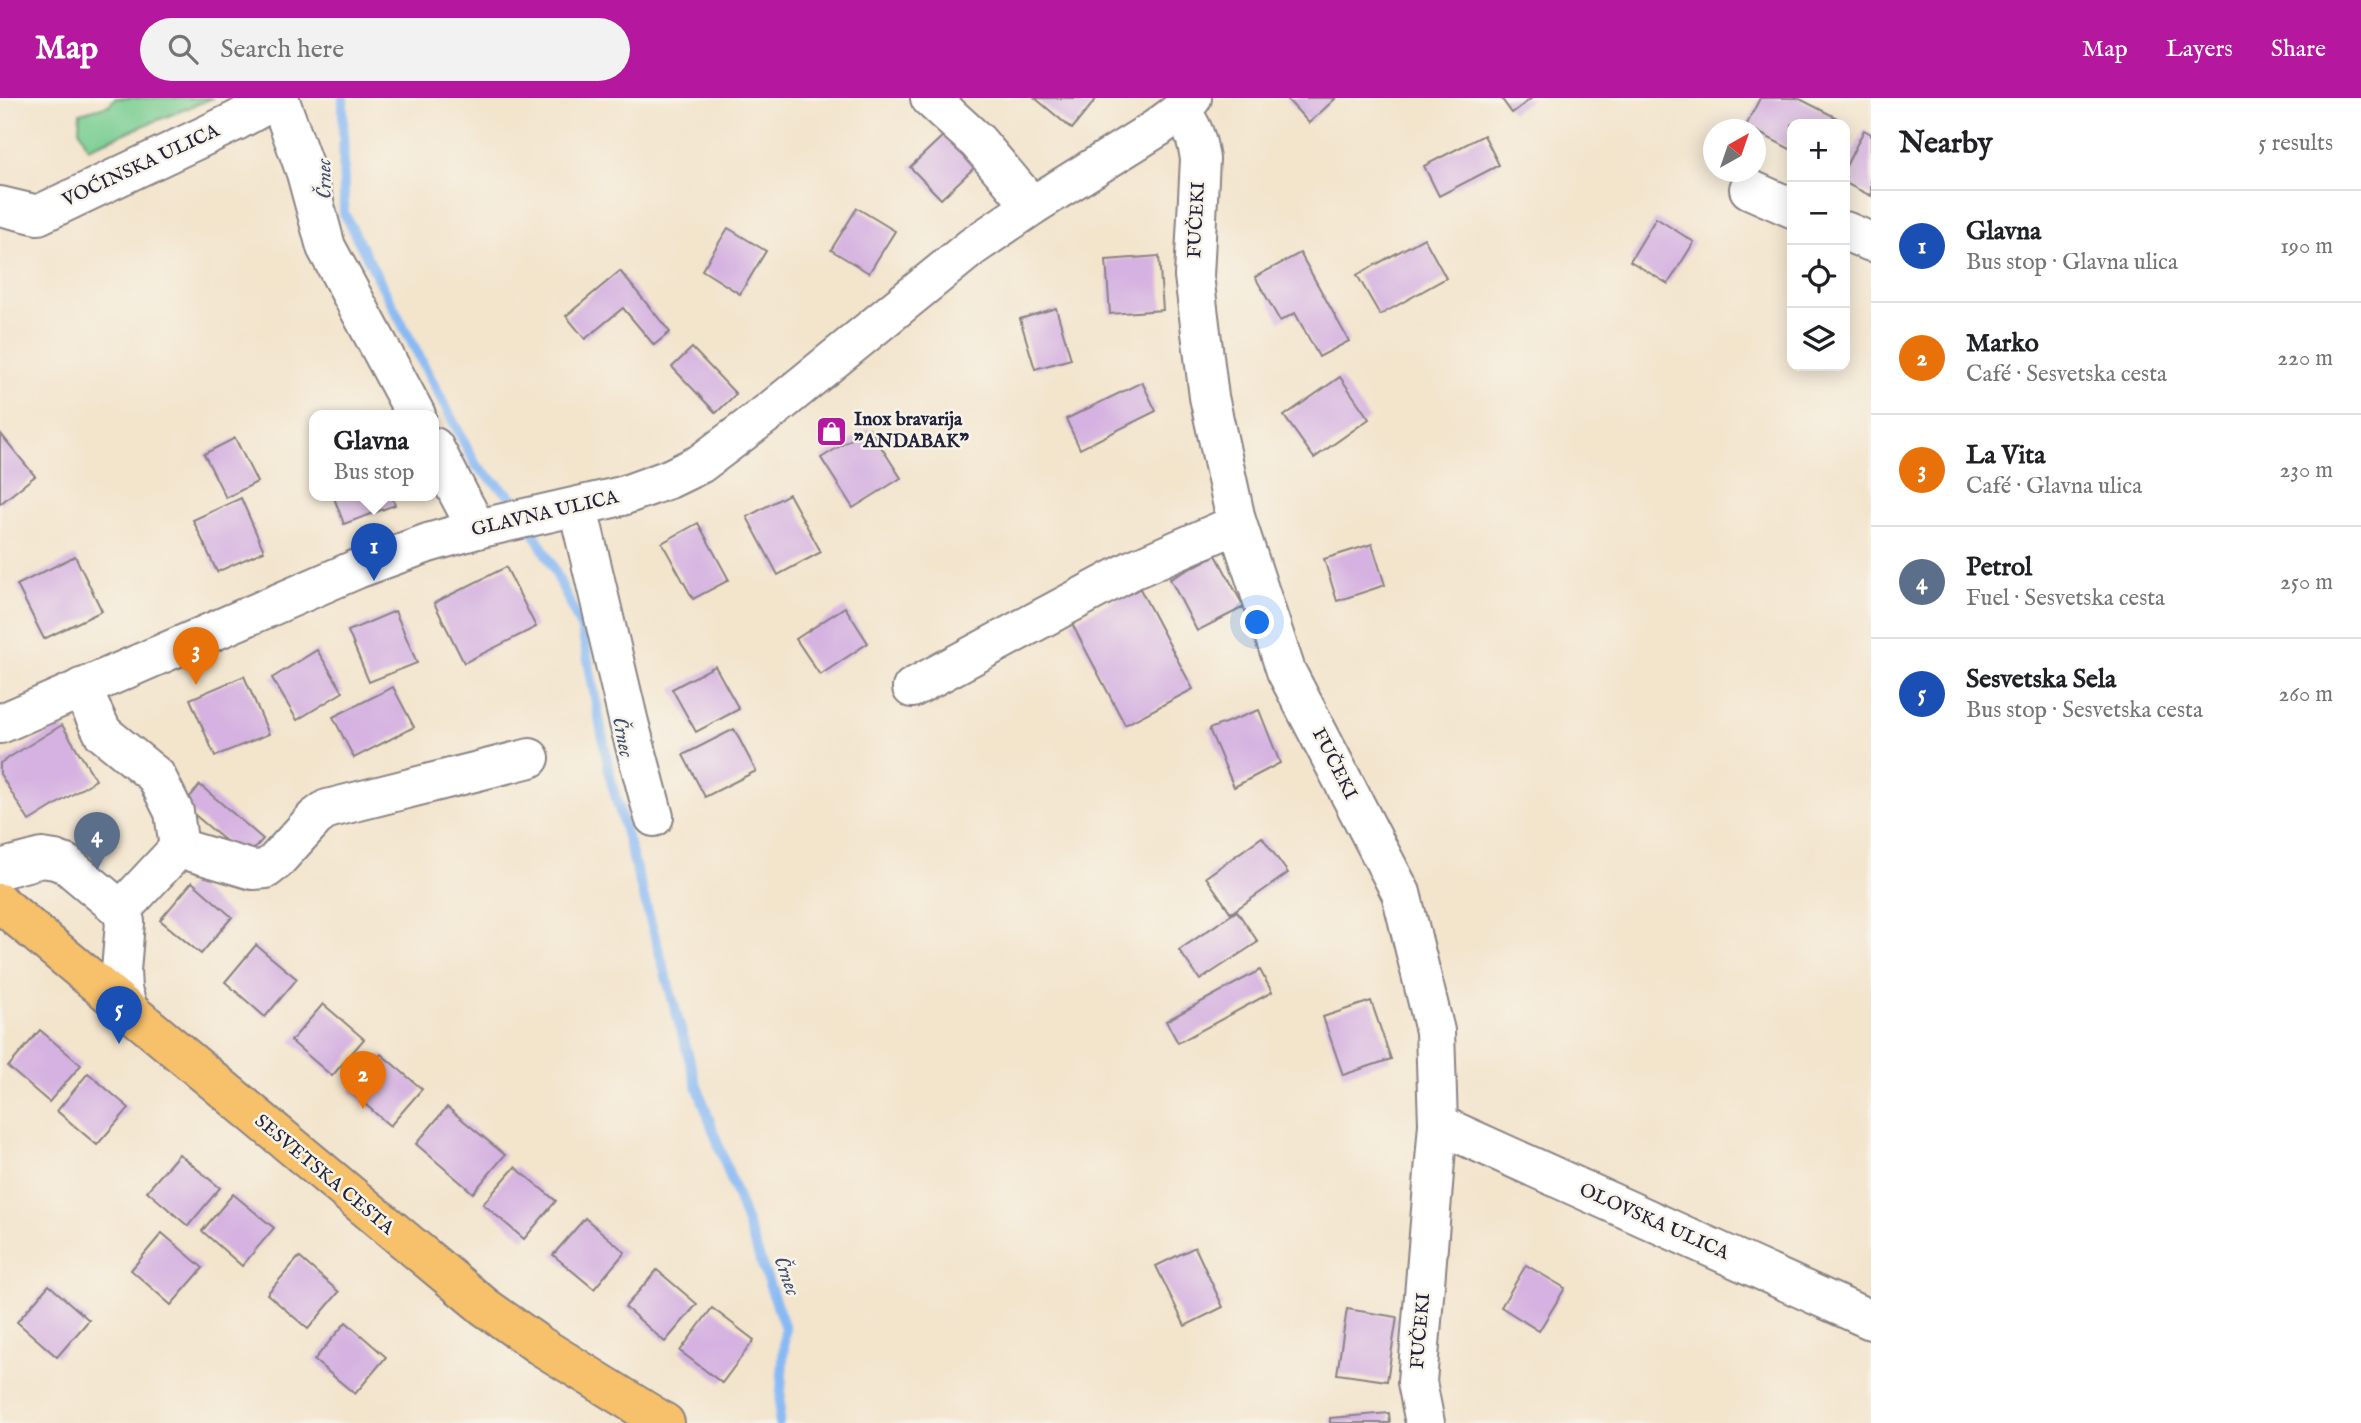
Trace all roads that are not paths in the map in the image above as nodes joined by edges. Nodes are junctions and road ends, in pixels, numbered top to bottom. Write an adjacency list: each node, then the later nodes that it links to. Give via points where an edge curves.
1 (278, 98): 5 (street, VOĆINSKA ULICA, via 38,215); 10 (street, VOĆINSKA ULICA, via 306,173 326,247)
2 (930, 98): 6 (street, via 978,142)
3 (1186, 104): 6 (street, GLAVNA ULICA, via 1140,139); 13 (street, FUČEKI, via 1200,159 1194,276 1209,397)
4 (1749, 189): 7 (street)
5 (0, 206)
6 (1032, 206): 12 (street, GLAVNA ULICA, via 972,247 700,464 622,496)
7 (1787, 206)
8 (1850, 233): 9 (street)
9 (1871, 242)
10 (413, 410)
11 (439, 455): 14 (street)
12 (562, 510): 14 (street, GLAVNA ULICA); 19 (street)
13 (1237, 524): 16 (street, via 1132,570); 25 (street, FUČEKI, via 1286,671 1401,893 1435,1031)
14 (492, 525): 15 (street, GLAVNA ULICA, via 357,569)
15 (82, 688): 17 (street, GLAVNA ULICA); 20 (street, via 103,733 156,776 174,812)
16 (912, 688)
17 (0, 724)
18 (530, 758): 20 (street, via 327,809 266,869 253,870)
19 (654, 817)
20 (179, 848): 23 (street)
21 (0, 869): 23 (street, via 55,860)
22 (0, 903): 24 (main road, SESVETSKA CESTA)
23 (121, 909): 24 (street, via 122,990)
24 (129, 1011): 27 (main road, SESVETSKA CESTA, via 485,1307)
25 (1438, 1124): 26 (street, OLOVSKA ULICA); 28 (street, FUČEKI, via 1417,1382)
26 (1871, 1320)
27 (665, 1423)
28 (1425, 1423)

